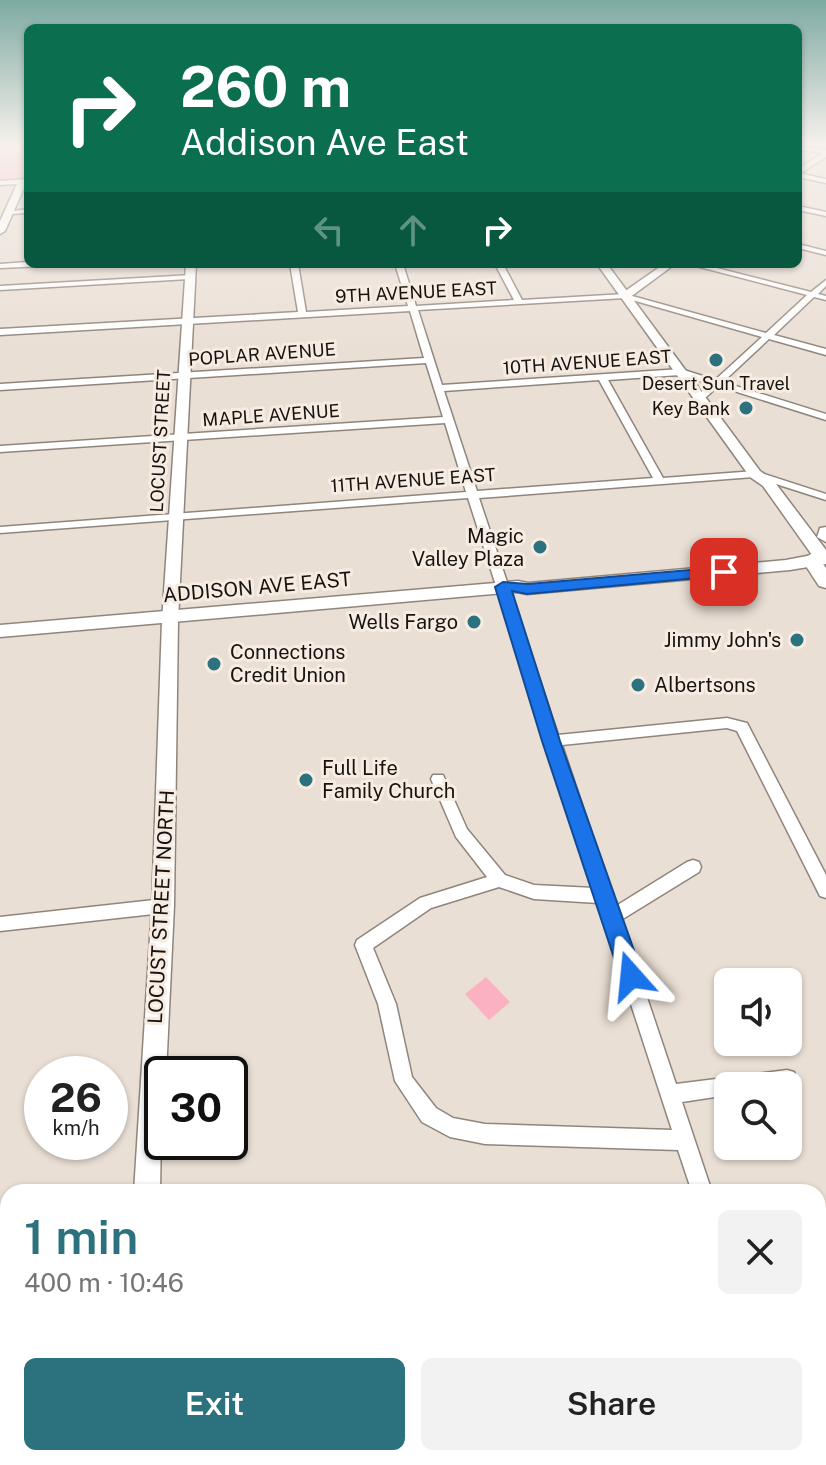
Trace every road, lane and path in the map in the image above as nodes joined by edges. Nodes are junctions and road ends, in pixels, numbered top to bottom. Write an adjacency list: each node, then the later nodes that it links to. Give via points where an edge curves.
1 (802, 247): 2 (street)
2 (826, 253)
3 (24, 265): 4 (street)
4 (0, 266)
5 (190, 268): 12 (street, LOCUST STREET)
6 (295, 268): 20 (street)
7 (400, 268): 19 (street)
8 (501, 268): 18 (street)
9 (605, 268): 16 (main road)
10 (664, 268): 16 (street)
11 (708, 268): 15 (street)
12 (189, 277): 14 (street); 21 (street, LOCUST STREET)
13 (826, 282): 15 (street)
14 (0, 288)
15 (813, 294): 17 (street); 23 (street)
16 (625, 296): 18 (street, 9TH AVENUE EAST); 23 (street, 9TH AVENUE EAST); 26 (main road)
17 (826, 298)
18 (519, 302): 19 (street, 9TH AVENUE EAST)
19 (413, 308): 20 (street, 9TH AVENUE EAST); 25 (street)
20 (302, 315): 21 (street, 9TH AVENUE EAST)
21 (186, 322): 22 (street, 9TH AVENUE EAST); 27 (street, LOCUST STREET)
22 (0, 332)
23 (768, 336): 24 (street, 9TH AVENUE EAST); 29 (street)
24 (826, 352)
25 (430, 360): 27 (street, POPLAR AVENUE); 31 (street)
26 (681, 372): 28 (street, 10TH AVENUE EAST); 29 (street, 10TH AVENUE EAST); 32 (main road)
27 (183, 375): 30 (street, POPLAR AVENUE); 35 (street, LOCUST STREET)
28 (602, 377): 31 (street, 10TH AVENUE EAST); 38 (street)
29 (717, 383): 32 (street); 33 (street, 10TH AVENUE EAST)
30 (0, 387)
31 (440, 388): 34 (street)
32 (700, 398): 37 (main road)
33 (826, 417)
34 (448, 420): 35 (street, MAPLE AVENUE); 39 (street)
35 (180, 436): 36 (street, MAPLE AVENUE); 41 (street, LOCUST STREET)
36 (0, 449)
37 (758, 476): 38 (street, 11TH AVENUE EAST); 40 (street, 11TH AVENUE EAST); 43 (main road, via 768,483)
38 (659, 479): 39 (street, 11TH AVENUE EAST)
39 (472, 494): 41 (street, 11TH AVENUE EAST); 45 (street)
40 (826, 497)
41 (175, 517): 42 (street, 11TH AVENUE EAST); 46 (street, LOCUST STREET)
42 (0, 530)
43 (818, 559): 44 (main road); 45 (main road, ADDISON AVE EAST, via 783,555 523,579)
44 (826, 582)
45 (509, 588): 46 (main road, ADDISON AVE EAST); 48 (street)
46 (170, 619): 47 (main road, ADDISON AVE EAST); 54 (street, LOCUST STREET NORTH)
47 (0, 631)
48 (551, 741): 52 (street, via 727,723 742,727); 53 (street)
49 (438, 779): 51 (street, via 461,833)
50 (693, 867): 55 (street)
51 (499, 880): 53 (street, via 534,892); 59 (street, via 426,903 363,945 387,1004 405,1083 429,1115 450,1127 485,1134)
52 (826, 891)
53 (605, 896): 55 (street)
54 (163, 906): 56 (street); 60 (street, LOCUST STREET NORTH)
55 (612, 917): 58 (street)
56 (0, 924)
57 (714, 1088): 58 (street)
58 (669, 1094): 59 (street)
59 (685, 1140): 61 (street)
60 (147, 1184)
61 (699, 1184)

